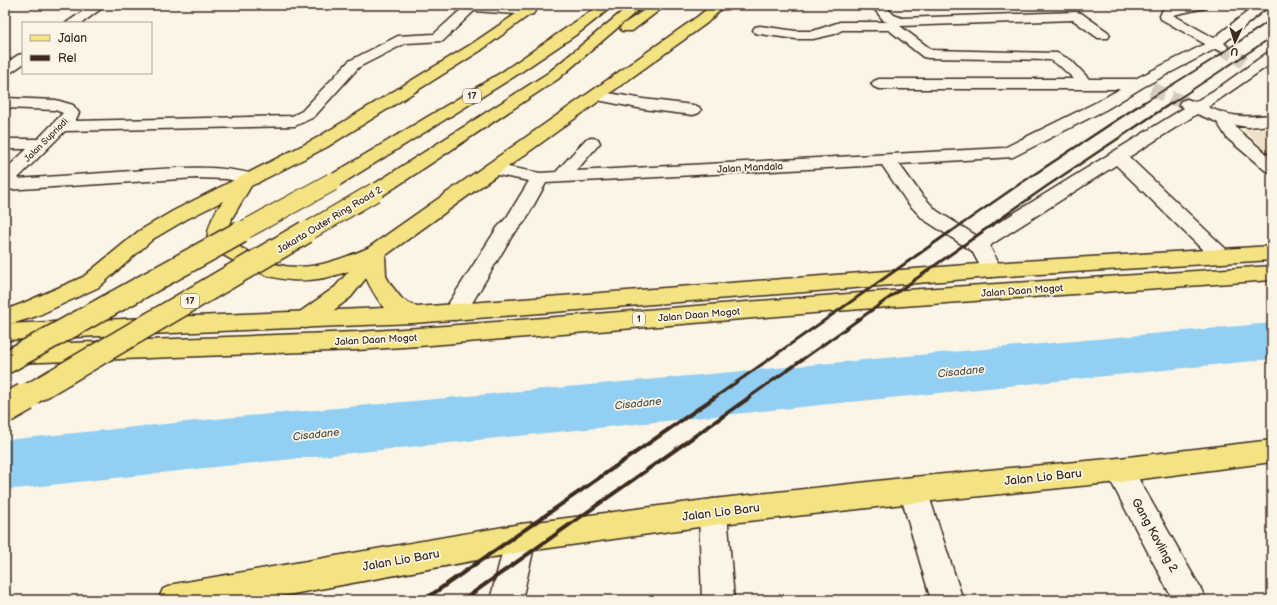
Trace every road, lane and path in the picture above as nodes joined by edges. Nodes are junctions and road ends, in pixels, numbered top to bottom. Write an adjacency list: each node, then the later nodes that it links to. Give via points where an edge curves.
1 (100, 5): 12 (street)
2 (608, 5): 18 (main road, 17)
3 (638, 5): 20 (main road, Jakarta Outer Ring Road 2 / 17)
4 (660, 5): 20 (main road)
5 (719, 5): 24 (main road)
6 (876, 5): 14 (street, via 889,18 902,22 1076,16)
7 (1201, 5): 15 (street, via 1168,12 1166,16)
8 (1264, 5): 15 (street)
9 (471, 6): 10 (street); 30 (street, via 438,38 403,39 354,64 308,114 295,121)
10 (533, 8): 40 (main road, via 475,48 322,143)
11 (579, 10): 18 (main road)
12 (74, 22)
13 (760, 30): 22 (street, via 814,35 840,26 892,26 928,54 1059,58 1064,60)
14 (1104, 35)
15 (1218, 45): 23 (street)
16 (1272, 56): 26 (street, via 1255,69)
17 (22, 59): 19 (street)
18 (522, 65): 55 (main road, 17, bridge, via 332,182)
19 (5, 70)
20 (553, 76): 56 (main road, Jakarta Outer Ring Road 2 / 17, bridge, via 376,192)
21 (879, 84): 22 (street)
22 (1085, 84): 23 (street)
23 (1144, 87): 35 (street, Jalan Mandala, via 1007,153)
24 (597, 96): 27 (street); 37 (main road)
25 (5, 103): 30 (street, Jalan Supriadi, via 56,105 67,108 71,113)
26 (1190, 105): 28 (street); 34 (street)
27 (693, 110)
28 (1223, 119): 29 (street, via 1248,122); 36 (street, via 1233,134)
29 (1272, 120)
30 (61, 126): 33 (street, Jalan Supriadi)
31 (592, 143): 38 (street)
32 (5, 144): 33 (street)
33 (42, 144): 41 (street, Jalan Supriadi)
34 (1118, 157): 43 (street, via 984,240); 46 (street)
35 (887, 160): 38 (street, Jalan Mandala); 43 (street, via 914,198 930,215)
36 (1272, 167)
37 (493, 169): 39 (street, Jalan Mandala); 45 (main road)
38 (561, 177): 39 (street, Jalan Mandala)
39 (540, 178): 49 (street, via 515,221 504,232)
40 (245, 179): 42 (street, via 216,173 165,174); 45 (main road, via 220,222 218,240 224,247 273,271 292,274 319,272 350,264); 51 (main road, via 146,235 91,282)
41 (5, 180)
42 (5, 185)
43 (980, 246): 47 (street)
44 (1272, 252): 46 (main road, Jalan Daan Mogot / 1)
45 (375, 253): 50 (main road, via 375,276 383,290 394,305); 52 (main road, via 343,292)
46 (1221, 256): 47 (main road, Jalan Daan Mogot / 1)
47 (992, 270): 49 (main road, Jalan Daan Mogot / 1)
48 (1272, 273): 54 (main road, Jalan Daan Mogot / 1, via 868,300 404,338)
49 (454, 312): 50 (main road, Jalan Daan Mogot / 1)
50 (414, 315): 52 (main road, Jalan Daan Mogot / 1)
51 (5, 318)
52 (305, 320): 53 (main road, Jalan Daan Mogot / 1)
53 (5, 332)
54 (5, 354)
55 (5, 363)
56 (5, 409)
57 (1272, 451): 58 (main road, Jalan Lio Baru)
58 (1119, 470): 59 (main road, Jalan Lio Baru); 66 (street, Gang Kavling 2)
59 (913, 490): 60 (main road, Jalan Lio Baru); 65 (street)
60 (713, 512): 61 (main road, Jalan Lio Baru); 64 (street)
61 (521, 538): 62 (main road, Jalan Lio Baru); 63 (street)
62 (174, 600)
63 (506, 600)
64 (718, 600)
65 (947, 600)
66 (1190, 600)

